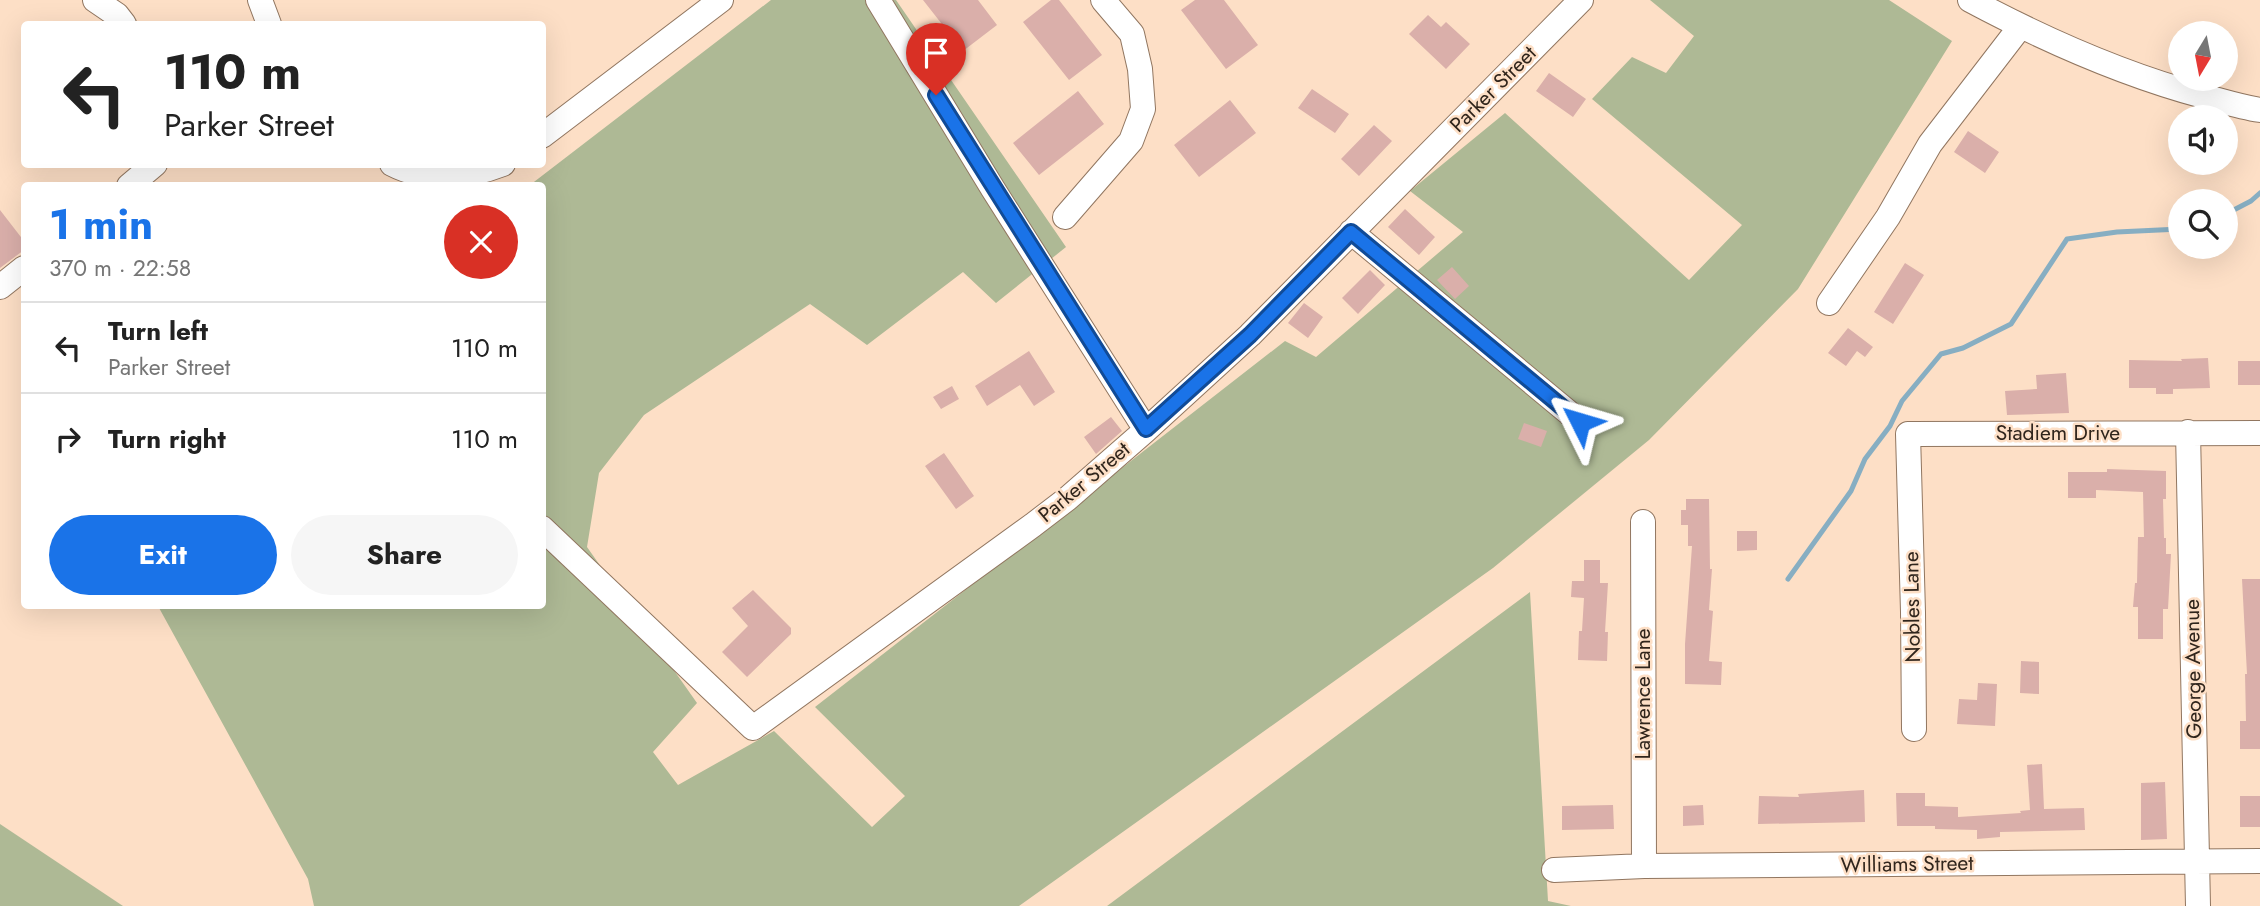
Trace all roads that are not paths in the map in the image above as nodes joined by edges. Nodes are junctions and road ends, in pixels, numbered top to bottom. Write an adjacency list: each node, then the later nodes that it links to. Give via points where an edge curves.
1 (95, 0): 8 (street)
2 (260, 0): 9 (street)
3 (721, 0): 12 (street)
4 (878, 0): 23 (street)
5 (1103, 0): 17 (street, via 1132,34 1143,109 1131,141)
6 (1581, 0): 18 (street, Parker Street)
7 (1970, 0): 10 (street)
8 (122, 21)
9 (268, 21)
10 (2020, 27): 11 (street, via 2129,74); 21 (street, via 1930,144 1888,217)
11 (2260, 110)
12 (546, 133)
13 (150, 168): 16 (street)
14 (403, 168): 15 (street, via 439,176)
15 (492, 168)
16 (134, 182)
17 (1065, 217)
18 (1351, 232): 22 (street); 23 (street, Parker Street, via 1250,335)
19 (21, 270): 20 (street)
20 (0, 287)
21 (1829, 303)
22 (1580, 422)
23 (1146, 429): 28 (street, Parker Street, via 1033,525 753,728)
24 (2188, 432): 25 (street, Stadiem Drive); 26 (street, Stadiem Drive, via 1908,434); 30 (street, George Avenue)
25 (2260, 433)
26 (1909, 485): 29 (street, Nobles Lane)
27 (1643, 522): 32 (street, Lawrence Lane)
28 (546, 532)
29 (1914, 729)
30 (2198, 861): 31 (street, Williams Street); 32 (street, Williams Street); 34 (street, George Avenue)
31 (2260, 861)
32 (1644, 866): 33 (street, Williams Street)
33 (1554, 870)
34 (2198, 906)

